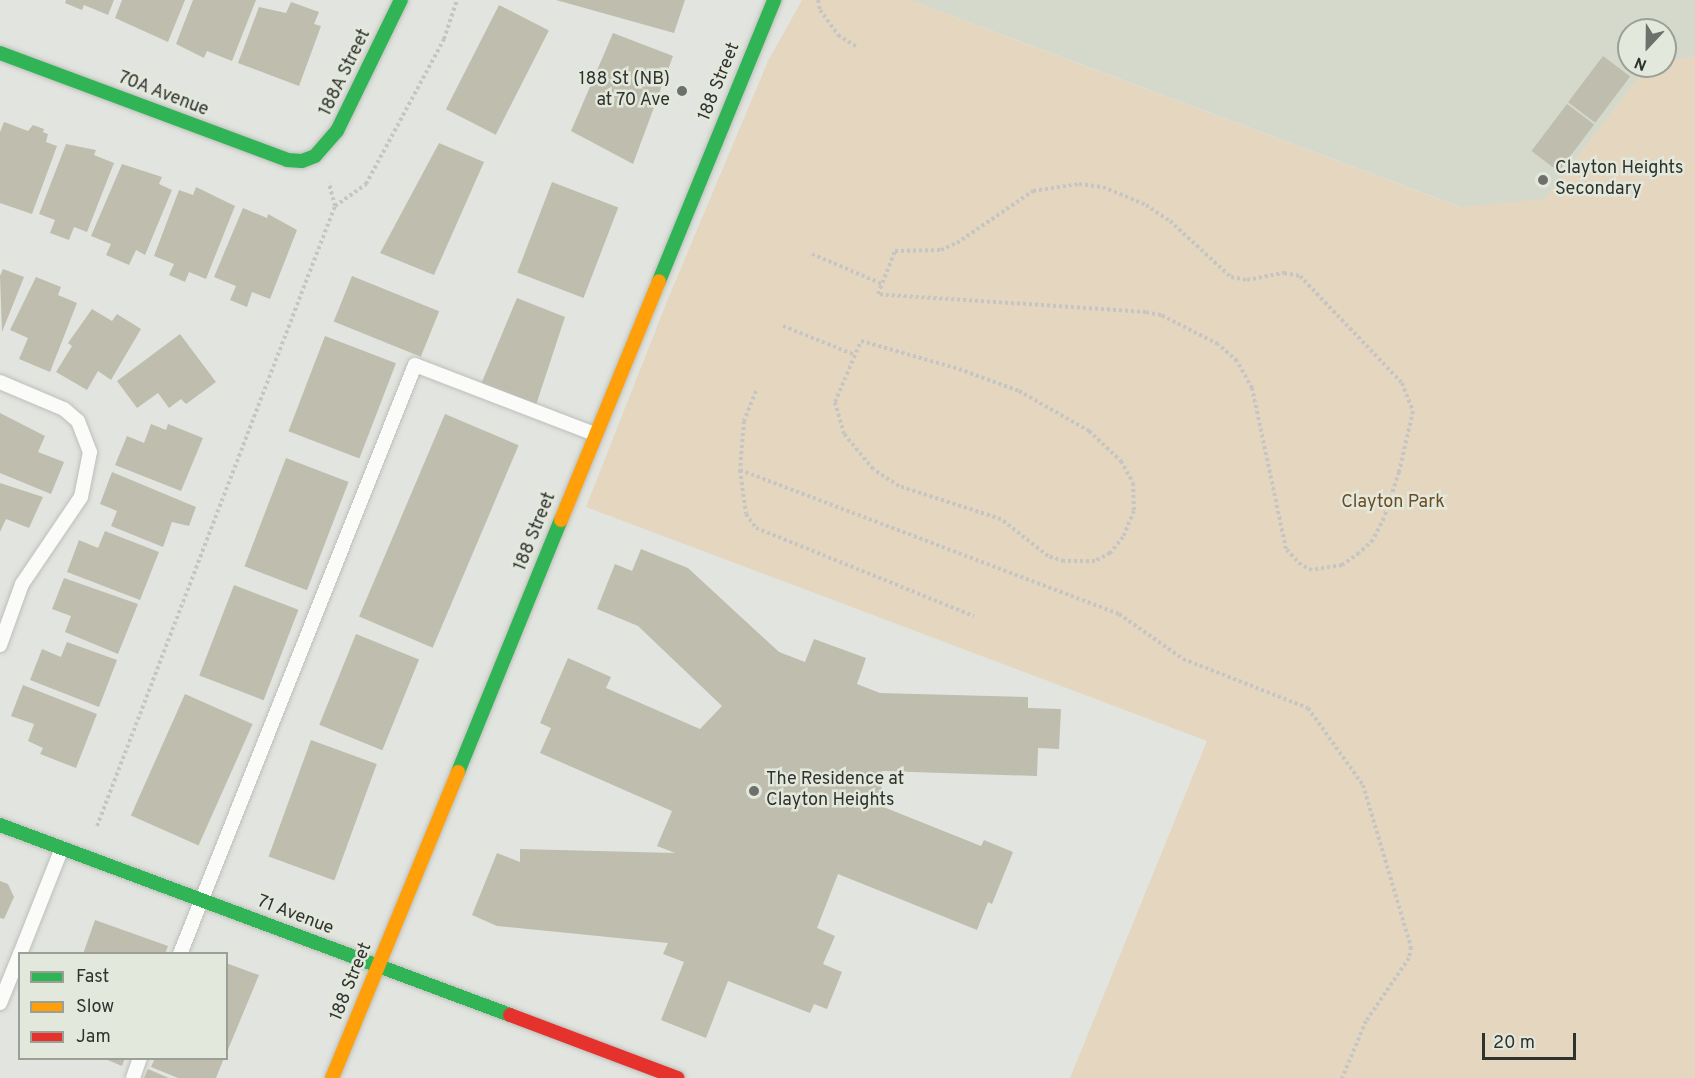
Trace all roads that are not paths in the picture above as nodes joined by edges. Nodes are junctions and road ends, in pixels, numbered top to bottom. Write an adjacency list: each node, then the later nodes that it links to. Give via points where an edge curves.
1 (774, 0): 6 (street, 188 Street)
2 (398, 1): 4 (street, 188A Street, via 337,131)
3 (0, 52): 4 (street, 70A Avenue, via 287,160)
4 (315, 156)
5 (0, 382): 7 (lane, via 64,409 78,421 90,452 81,497 22,584)
6 (595, 434): 10 (lane, via 415,365); 14 (street, 188 Street)
7 (0, 645)
8 (0, 825): 9 (street, 71 Avenue)
9 (62, 848): 10 (street, 71 Avenue); 11 (lane)
10 (201, 899): 12 (lane); 14 (street, 71 Avenue)
11 (21, 952)
12 (181, 952)
13 (18, 959): 15 (lane)
14 (378, 966): 18 (street, 188 Street); 19 (street, 71 Avenue)
15 (0, 1003)
16 (140, 1060): 17 (lane)
17 (133, 1078)
18 (332, 1078)
19 (678, 1078)

